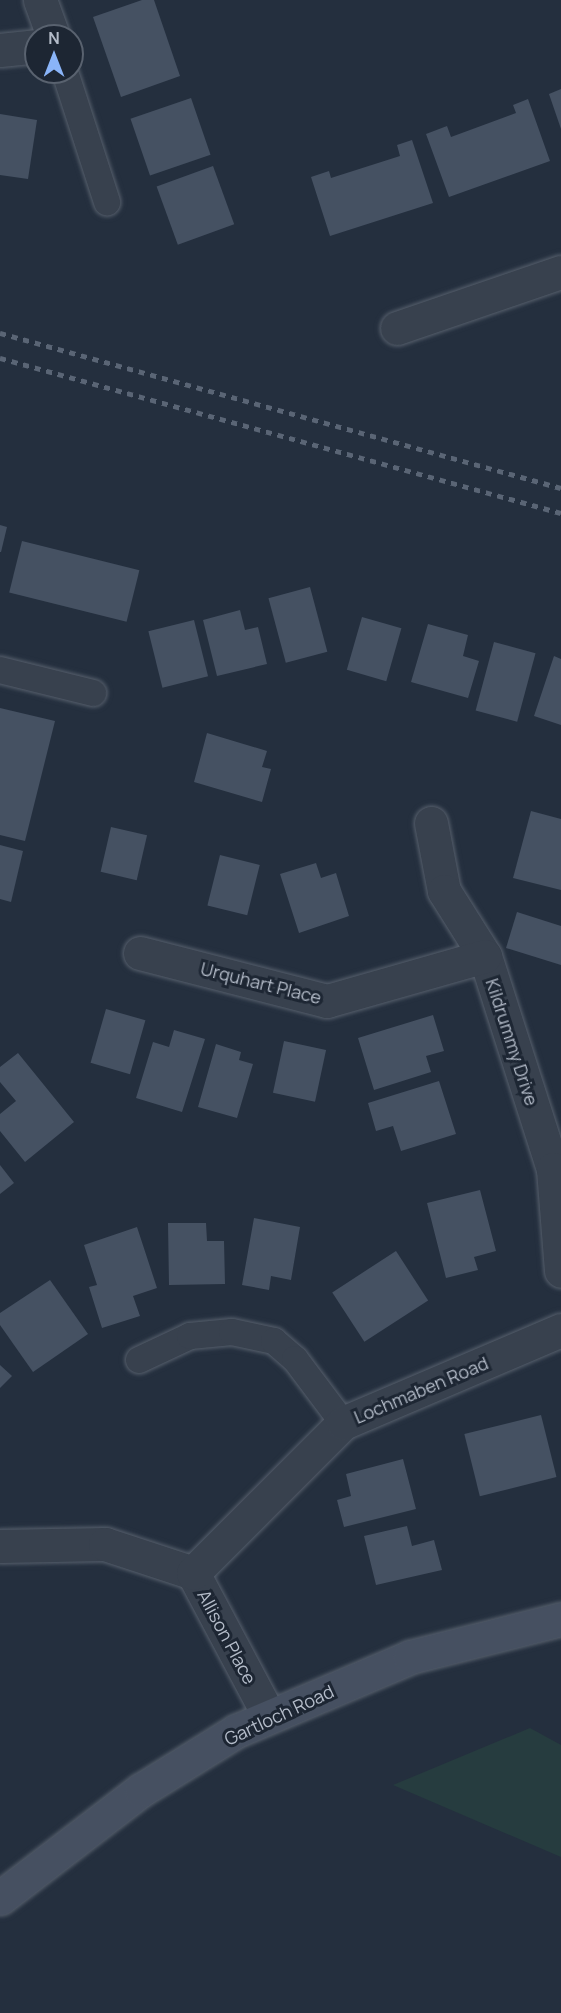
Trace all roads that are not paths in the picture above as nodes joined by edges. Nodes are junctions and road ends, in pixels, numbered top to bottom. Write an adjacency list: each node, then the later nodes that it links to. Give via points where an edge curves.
1 (40, 0): 2 (street)
2 (49, 24)
3 (24, 47): 4 (street)
4 (0, 50)
5 (69, 84): 6 (lane)
6 (107, 202)
7 (561, 272): 8 (street)
8 (397, 327)
9 (0, 669): 10 (lane)
10 (93, 693)
11 (431, 823): 13 (street, Kildrummy Drive, via 444,891)
12 (140, 953): 13 (street, Urquhart Place, via 327,1001)
13 (485, 956): 14 (street, Kildrummy Drive, via 553,1169)
14 (561, 1271)
15 (561, 1330): 17 (street, Lochmaben Road)
16 (139, 1360): 17 (lane, via 190,1336 232,1332 274,1341 295,1359)
17 (343, 1424): 19 (street, Lochmaben Road)
18 (0, 1546): 19 (street, Allison Place, via 105,1544)
19 (193, 1573): 21 (street, Allison Place)
20 (561, 1620): 21 (main road, Gartloch Road, via 410,1657)
21 (269, 1716): 22 (main road, Gartloch Road, via 236,1731 141,1790)
22 (0, 1898)

